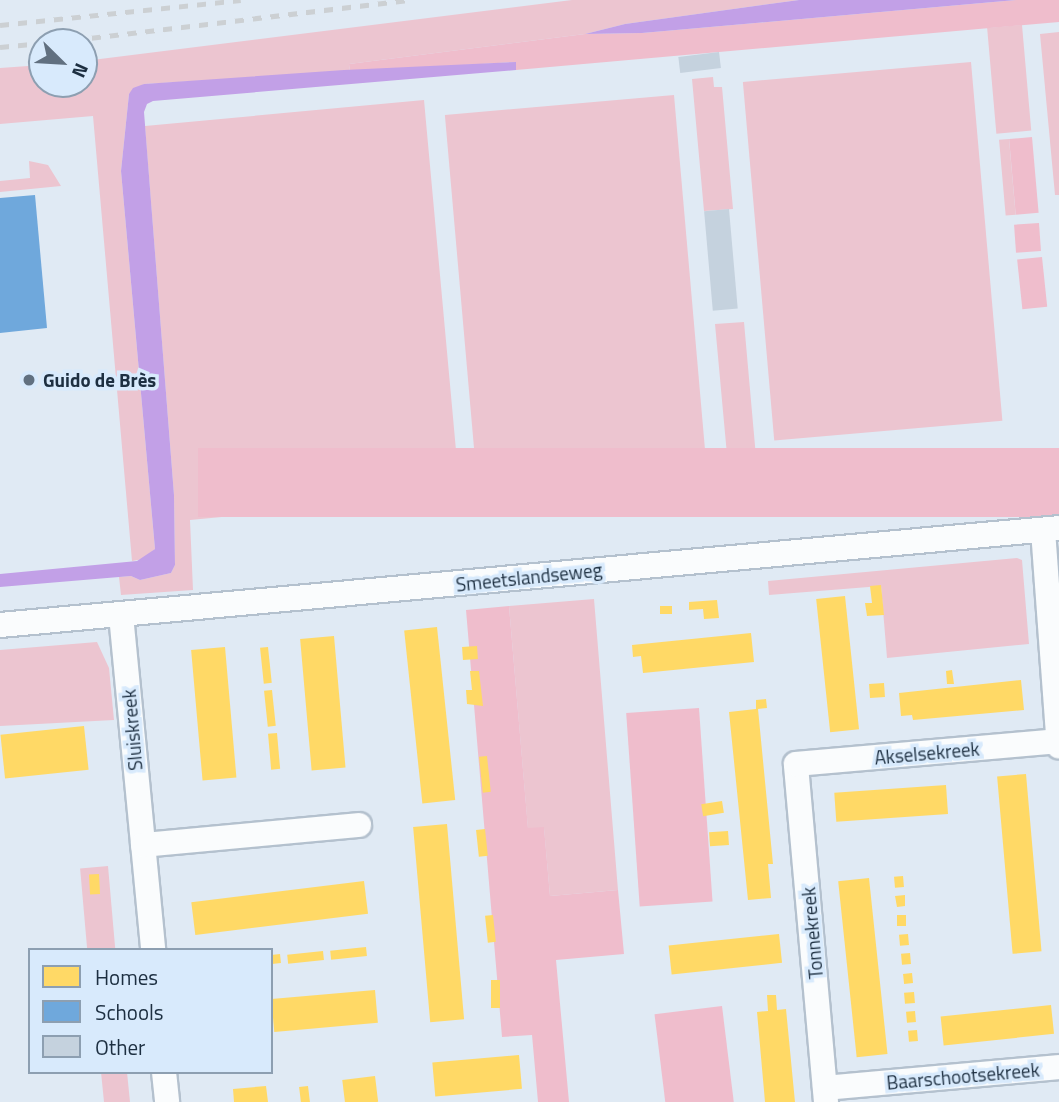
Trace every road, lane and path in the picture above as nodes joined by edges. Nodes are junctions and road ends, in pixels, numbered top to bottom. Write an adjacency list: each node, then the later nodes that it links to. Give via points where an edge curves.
1 (1051, 529): 2 (street, Smeetslandseweg); 4 (street)
2 (121, 615): 3 (street, Smeetslandseweg); 7 (street, Sluiskreek)
3 (0, 625)
4 (1059, 743): 5 (street, Akselsekreek)
5 (796, 764): 11 (street, Tonnekreek)
6 (359, 825): 7 (street)
7 (143, 845): 8 (street, Sluiskreek)
8 (153, 948)
9 (1059, 1067): 11 (street, Baarschootsekreek)
10 (164, 1074): 12 (street)
11 (825, 1095)
12 (167, 1102)

